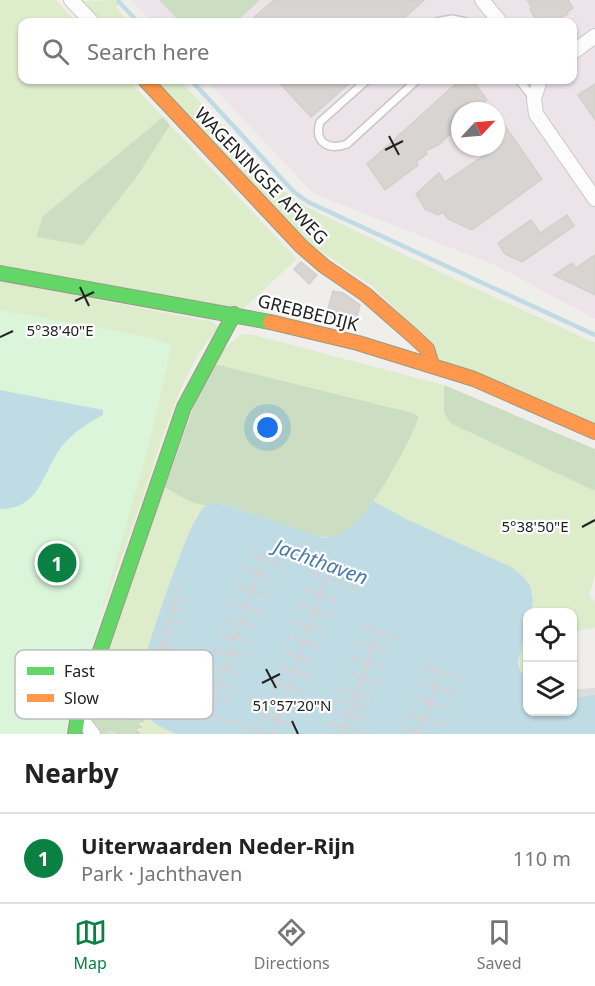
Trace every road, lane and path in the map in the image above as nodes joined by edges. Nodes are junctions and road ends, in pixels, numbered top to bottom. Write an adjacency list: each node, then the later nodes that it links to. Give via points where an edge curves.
1 (71, 0): 3 (street)
2 (482, 0): 4 (street)
3 (88, 18)
4 (497, 18)
5 (595, 36): 6 (street)
6 (577, 50)
7 (149, 84): 16 (street, WAGENINGSE AFWEG, via 301,246 365,294 427,349)
8 (362, 84): 9 (lane, via 320,122 317,131 328,146 347,144)
9 (413, 84)
10 (522, 84): 12 (lane)
11 (539, 84): 12 (street)
12 (534, 99): 13 (street, via 536,114)
13 (595, 199)
14 (0, 273): 15 (street, GREBBEDIJK)
15 (234, 314): 16 (street, GREBBEDIJK); 68 (street, via 184,407)
16 (432, 365): 17 (street, GREBBEDIJK, via 475,379)
17 (595, 432)
18 (250, 554): 19 (path)
19 (263, 559): 20 (path); 24 (path)
20 (281, 565)
21 (242, 568): 24 (path)
22 (311, 572): 25 (path)
23 (329, 572): 25 (path)
24 (258, 573): 26 (path); 31 (path)
25 (327, 577): 29 (path); 32 (path)
26 (275, 579)
27 (236, 585): 31 (path)
28 (178, 586): 34 (path)
29 (354, 587)
30 (305, 589): 32 (path)
31 (252, 591): 33 (path); 39 (path)
32 (321, 595): 36 (path); 41 (path)
33 (269, 597)
34 (176, 598): 37 (path); 40 (path)
35 (230, 601): 39 (path)
36 (337, 601)
37 (188, 602)
38 (299, 605): 41 (path)
39 (246, 607): 43 (path); 48 (path)
40 (173, 609): 42 (path); 46 (path)
41 (315, 611): 44 (path); 51 (path)
42 (185, 612)
43 (263, 613)
44 (332, 616)
45 (224, 619): 48 (path)
46 (170, 621): 49 (path); 54 (path)
47 (294, 621): 51 (path)
48 (241, 623): 52 (path); 59 (path)
49 (182, 625)
50 (363, 625): 53 (path)
51 (310, 626): 55 (path); 62 (path)
52 (258, 628)
53 (379, 631): 60 (path); 65 (path)
54 (166, 632): 57 (path); 63 (path)
55 (326, 632)
56 (219, 633): 59 (path)
57 (178, 635)
58 (288, 636): 62 (path)
59 (235, 638): 64 (path); 73 (path)
60 (402, 639)
61 (357, 641): 65 (path)
62 (304, 642): 67 (path); 74 (path)
63 (163, 643): 66 (path); 69 (path)
64 (253, 643)
65 (374, 646): 72 (path); 77 (path)
66 (175, 647)
67 (321, 648)
68 (100, 650)
69 (161, 650)
70 (213, 650): 73 (path)
71 (283, 651): 74 (path)
72 (390, 652)
73 (230, 654): 76 (path); 83 (path)
74 (299, 657): 78 (path); 84 (path)
75 (352, 657): 77 (path)
76 (248, 658)
77 (368, 662): 82 (path); 89 (path)
78 (315, 663)
79 (278, 666): 84 (path)
80 (425, 666): 86 (path)
81 (213, 667): 83 (path)
82 (384, 668)
83 (224, 670): 87 (path); 95 (path)
84 (294, 672): 88 (path); 96 (path)
85 (347, 672): 89 (path)
86 (441, 672): 90 (path); 97 (path)
87 (241, 675)
88 (310, 677)
89 (363, 678): 94 (path); 101 (path)
90 (464, 680)
91 (420, 681): 97 (path)
92 (272, 682): 96 (path)
93 (213, 683): 95 (path)
94 (379, 684)
95 (219, 685): 99 (path); 105 (path)
96 (289, 687): 100 (path); 111 (path)
97 (435, 687): 102 (path); 110 (path)
98 (341, 688): 101 (path)
99 (236, 689)
100 (305, 693)
101 (357, 694): 107 (path); 112 (path)
102 (458, 696)
103 (414, 697): 110 (path)
104 (267, 698): 111 (path)
105 (214, 699): 108 (path); 109 (path)
106 (337, 699): 112 (path)
107 (374, 699)
108 (213, 702)
109 (231, 702)
110 (430, 703): 116 (path); 121 (path)
111 (283, 704): 113 (path); 125 (path)
112 (354, 705): 115 (path); 120 (path)
113 (300, 709)
114 (333, 710): 120 (path)
115 (369, 710)
116 (452, 711)
117 (408, 712): 121 (path)
118 (261, 714): 125 (path)
119 (213, 715): 135 (path)
120 (350, 716): 126 (path); 130 (path)
121 (424, 718): 129 (path); 139 (path)
122 (77, 719): 132 (street)
123 (81, 719): 133 (street)
124 (143, 719): 134 (path)
125 (278, 719): 128 (path); 136 (path)
126 (366, 721)
127 (329, 722): 130 (path)
128 (294, 725)
129 (446, 726)
130 (346, 727): 137 (path); 138 (path)
131 (402, 728): 139 (path)
132 (75, 734)
133 (93, 734)
134 (138, 734)
135 (267, 734)
136 (273, 734)
137 (344, 734)
138 (362, 734)
139 (419, 734)

